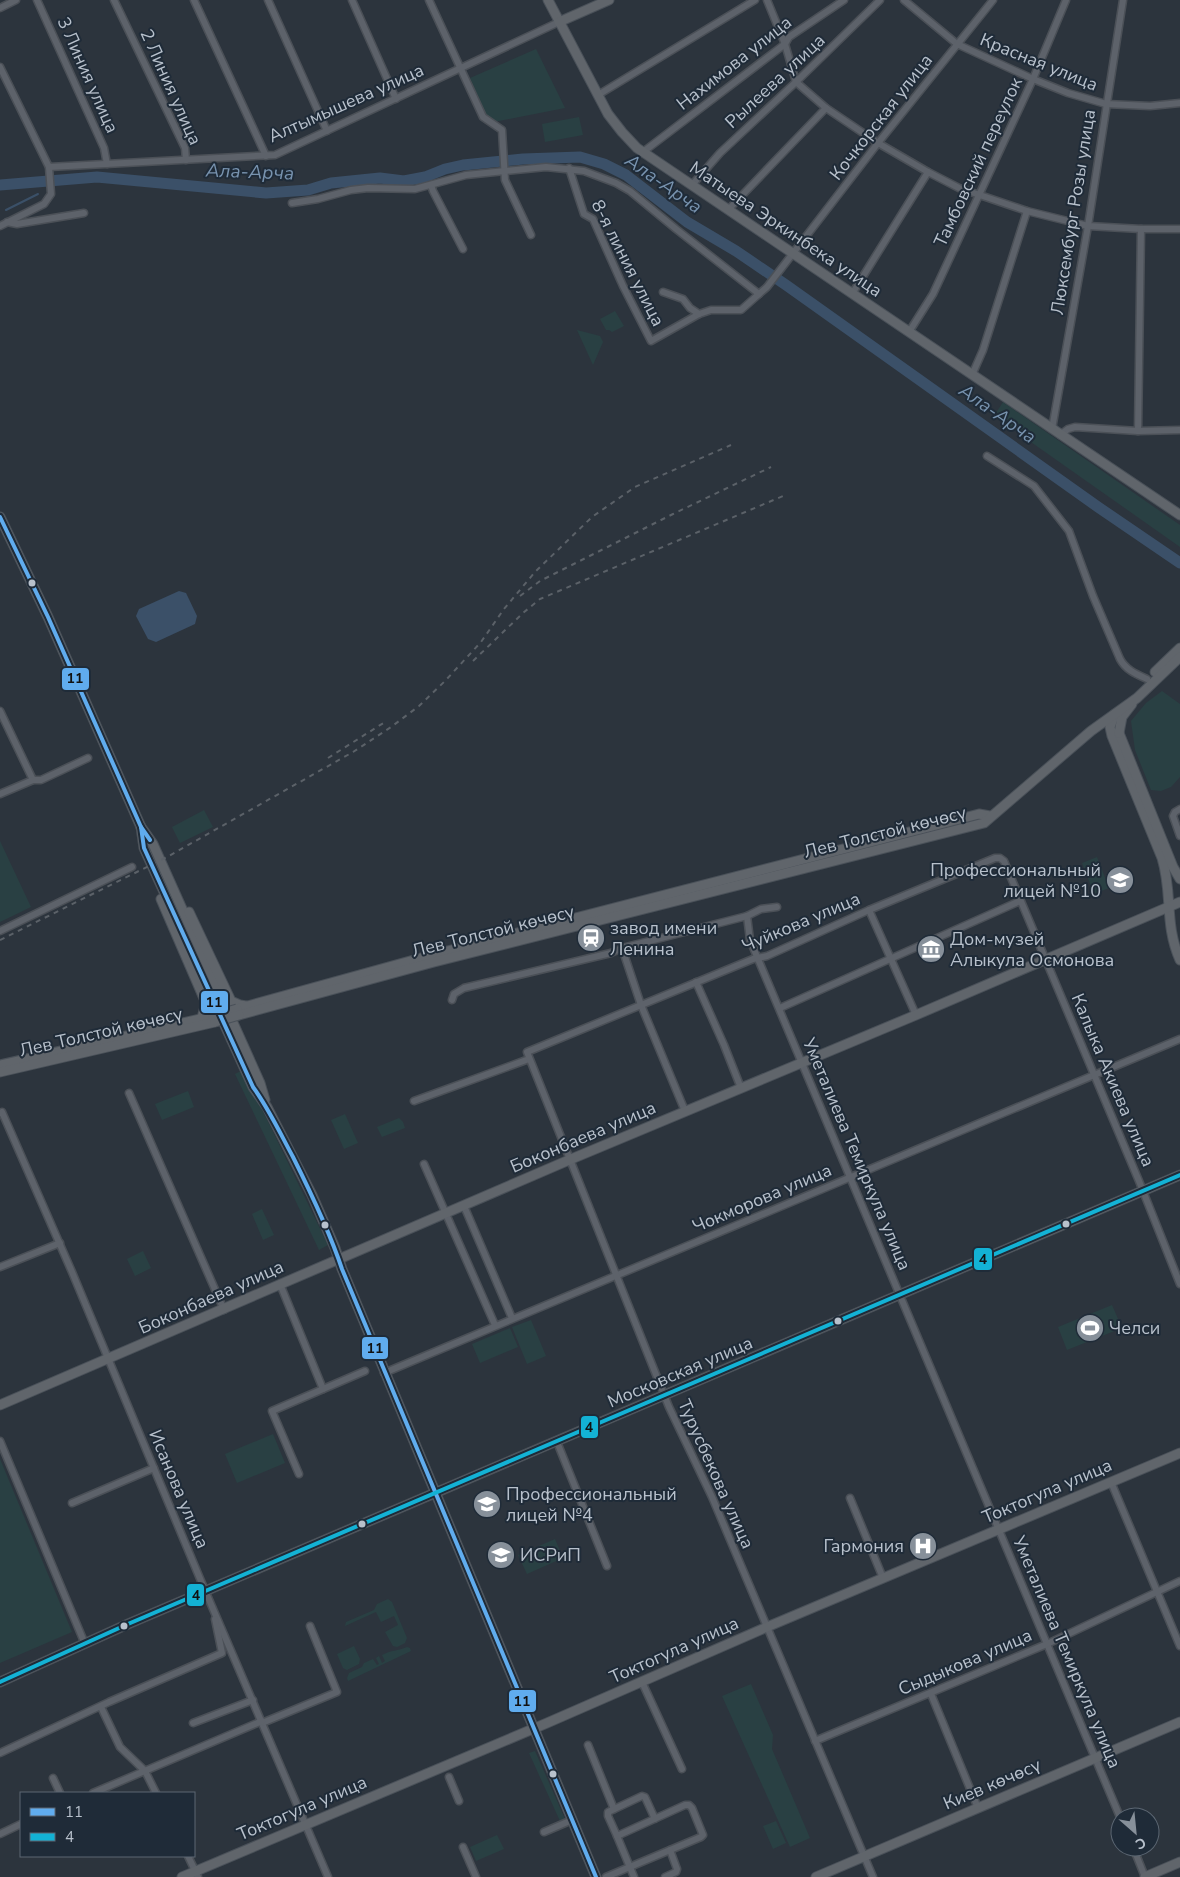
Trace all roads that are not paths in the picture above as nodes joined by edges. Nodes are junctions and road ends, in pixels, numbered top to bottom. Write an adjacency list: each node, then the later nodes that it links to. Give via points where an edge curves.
1 (16, 0): 18 (street)
2 (37, 0): 36 (street, 3 Линия улица, via 104,148)
3 (114, 0): 35 (street, 2 Линия улица, via 185,148)
4 (194, 0): 34 (street)
5 (268, 0): 31 (street)
6 (352, 0): 27 (street)
7 (429, 0): 23 (street)
8 (548, 0): 19 (main road, Матыева Эркинбека улица)
9 (609, 0): 19 (main road, Алтымышева улица)
10 (755, 0): 26 (street)
11 (767, 0): 20 (street)
12 (844, 0): 20 (street, Нахимова улица, via 789,37)
13 (880, 0): 25 (street, Рылеева улица)
14 (904, 0): 21 (street, Красная улица)
15 (993, 0): 21 (street, Кочкорская улица)
16 (1066, 0): 24 (street, Тамбовский переулок)
17 (1123, 0): 28 (street, Люксембург Розы улица)
18 (0, 8)
19 (559, 22): 23 (street, Алтымышева улица); 26 (main road, Матыева Эркинбека улица)
20 (785, 44): 25 (street); 33 (street, Нахимова улица)
21 (958, 44): 24 (street, Красная улица); 32 (street, Кочкорская улица)
22 (0, 67): 38 (street)
23 (461, 68): 27 (street, Алтымышева улица); 39 (street, via 483,117 502,130)
24 (1033, 79): 28 (street, Красная улица); 43 (street, Тамбовский переулок)
25 (796, 82): 30 (street); 42 (street, Рылеева улица, via 720,153)
26 (598, 95): 33 (main road, Матыева Эркинбека улица, via 615,124)
27 (396, 99): 31 (street, Алтымышева улица)
28 (1106, 104): 29 (street, Красная улица); 49 (street, Люксембург Розы улица)
29 (1180, 104)
30 (826, 108): 32 (street); 45 (street)
31 (327, 132): 34 (street, Алтымышева улица, via 284,152)
32 (878, 143): 40 (street); 54 (street, Кочкорская улица)
33 (643, 152): 42 (main road, Матыева Эркинбека улица)
34 (266, 156): 35 (street, Алтымышева улица)
35 (186, 160): 36 (street, Алтымышева улица)
36 (107, 164): 38 (street, Алтымышева улица)
37 (569, 168): 39 (street); 57 (street, via 595,174 630,191); 59 (street, 8-я линия улица, via 584,214 594,219 651,341)
38 (49, 170): 48 (street, via 51,188 44,204)
39 (505, 171): 41 (street, via 466,175); 52 (street, via 505,180)
40 (928, 172): 43 (street); 58 (street)
41 (431, 185): 44 (street, via 410,190 359,189); 53 (street)
42 (692, 186): 45 (main road, Матыева Эркинбека улица)
43 (979, 194): 46 (street); 60 (street, Тамбовский переулок, via 933,294)
44 (292, 202)
45 (728, 210): 54 (main road, Матыева Эркинбека улица)
46 (1027, 211): 49 (street); 61 (street, via 984,350)
47 (84, 213): 48 (street)
48 (3, 224)
49 (1088, 226): 50 (street); 62 (street, Люксембург Розы улица)
50 (1141, 229): 51 (street); 64 (street)
51 (1180, 229)
52 (531, 235)
53 (463, 249)
54 (792, 253): 55 (street, Кочкорская улица); 58 (main road, Матыева Эркинбека улица)
55 (780, 270): 57 (street, 8-я линия улица)
56 (663, 292): 59 (street, via 683,299)
57 (759, 294): 59 (street, 8-я линия улица, via 740,310 711,310)
58 (852, 294): 60 (main road, Матыева Эркинбека улица)
59 (699, 314)
60 (909, 332): 61 (main road, Матыева Эркинбека улица)
61 (972, 375): 62 (main road, Матыева Эркинбека улица)
62 (1052, 429): 65 (main road, Матыева Эркинбека улица)
63 (1180, 430): 64 (street)
64 (1138, 431): 65 (street, via 1075,427)
65 (1060, 435): 67 (main road, Матыева Эркинбека улица)
66 (987, 456): 71 (street, via 1034,486 1069,531 1123,666)
67 (1180, 516)
68 (0, 517): 85 (main road, via 141,828 153,844)
69 (1180, 648): 71 (main road, Лев Толстой көчөсү)
70 (1180, 657): 72 (main road, Лев Толстой көчөсү)
71 (1148, 679): 73 (main road, Лев Толстой көчөсү)
72 (1137, 698): 73 (main road, Лев Толстой көчөсү); 76 (main road)
73 (1117, 711): 75 (main road, Лев Толстой көчөсү); 76 (main road)
74 (0, 712): 78 (street)
75 (1091, 731): 76 (main road); 81 (main road, Лев Толстой көчөсү)
76 (1114, 732): 86 (main road); 90 (main road, via 1168,876)
77 (88, 758): 78 (street, via 41,780)
78 (33, 780): 79 (street)
79 (0, 794)
80 (1180, 809): 82 (street, via 1173,816)
81 (990, 816): 102 (main road, Лев Толстой көчөсү, via 979,814 432,955); 104 (main road, Лев Толстой көчөсү, via 984,823 972,827)
82 (1180, 836)
83 (1004, 862): 87 (street, Калыка Акиева улица); 91 (street, Чуйкова улица, via 995,858)
84 (132, 867): 93 (street)
85 (160, 871): 102 (main road, via 174,882 231,1001); 106 (main road, via 158,889 166,912 206,1003); 127 (main road, via 260,1083 267,1107 312,1195)
86 (1180, 879)
87 (1020, 901): 96 (street); 97 (street, Калыка Акиева улица)
88 (1180, 902): 90 (main road, Боконбаева улица)
89 (777, 907): 92 (street, via 761,909)
90 (1169, 907): 97 (main road, Боконбаева улица); 98 (main road, via 1172,940)
91 (869, 910): 95 (street, Чуйкова улица); 96 (street)
92 (746, 916): 94 (street); 95 (street, Уметалиева Темиркула улица, via 750,940)
93 (0, 931)
94 (622, 948): 100 (street, via 464,988 454,994); 101 (street)
95 (759, 958): 99 (street, Чуйкова улица); 103 (street, Уметалиева Темиркула улица)
96 (890, 959): 103 (street); 105 (street)
97 (1046, 960): 105 (main road, Боконбаева улица); 113 (street, Калыка Акиева улица)
98 (1180, 960)
99 (696, 982): 101 (street, Чуйкова улица); 114 (street)
100 (452, 1000)
101 (641, 1005): 109 (street, Чуйкова улица); 117 (street)
102 (248, 1006): 104 (main road, Лев Толстой көчөсү)
103 (780, 1008): 110 (street, Уметалиева Темиркула улица)
104 (238, 1012): 107 (main road, Лев Толстой көчөсү, bridge)
105 (916, 1015): 110 (main road, Боконбаева улица)
106 (202, 1018): 107 (main road, Лев Толстой көчөсү); 111 (main road, Лев Толстой көчөсү)
107 (214, 1019): 112 (main road, Лев Толстой көчөсү)
108 (1180, 1039): 113 (street, Чокморова улица)
109 (528, 1055): 116 (street, Чуйкова улица); 119 (street, Турусбекова улица)
110 (802, 1062): 114 (main road, Боконбаева улица); 122 (street, Уметалиева Темиркула улица)
111 (0, 1065)
112 (0, 1072)
113 (1095, 1075): 122 (street, Чокморова улица); 123 (street, Калыка Акиева улица)
114 (741, 1088): 117 (main road, Боконбаева улица)
115 (129, 1093): 133 (street)
116 (414, 1101)
117 (685, 1111): 119 (main road, Боконбаева улица)
118 (1, 1113): 126 (street, Исанова улица)
119 (569, 1160): 124 (main road, Боконбаева улица); 129 (street, Турусбекова улица)
120 (424, 1164): 125 (street)
121 (1180, 1175): 123 (main road, Московская улица)
122 (850, 1177): 129 (street, Чокморова улица); 132 (street, Уметалиева Темиркула улица)
123 (1143, 1191): 131 (street, Калыка Акиева улица); 132 (main road, Московская улица)
124 (464, 1206): 125 (main road, Боконбаева улица); 134 (street)
125 (446, 1214): 127 (main road, Боконбаева улица); 135 (street)
126 (60, 1243): 128 (street); 136 (street, Исанова улица)
127 (338, 1259): 130 (main road, Боконбаева улица); 138 (main road)
128 (0, 1267)
129 (615, 1275): 134 (street, Чокморова улица); 140 (street, Турусбекова улица)
130 (280, 1284): 133 (main road, Боконбаева улица); 139 (street)
131 (1180, 1284)
132 (901, 1295): 140 (main road, Московская улица); 151 (street, Уметалиева Темиркула улица)
133 (224, 1310): 136 (main road, Боконбаева улица)
134 (512, 1318): 135 (street, Чокморова улица)
135 (496, 1325): 138 (street, Чокморова улица)
136 (108, 1360): 141 (main road, Боконбаева улица); 145 (street, Исанова улица)
137 (365, 1370): 139 (street)
138 (384, 1373): 148 (main road)
139 (323, 1389): 146 (street, via 272,1411)
140 (665, 1396): 143 (main road, Московская улица); 159 (street, Турусбекова улица)
141 (0, 1406)
142 (0, 1441): 160 (street)
143 (556, 1442): 148 (main road, Московская улица); 152 (street)
144 (1180, 1453): 147 (main road, Токтогула улица)
145 (154, 1468): 150 (street); 155 (street, Исанова улица)
146 (299, 1474)
147 (1111, 1482): 151 (main road, Токтогула улица); 156 (street)
148 (434, 1494): 155 (main road, Московская улица); 171 (main road)
149 (850, 1498): 153 (street)
150 (72, 1503)
151 (998, 1530): 153 (main road, Токтогула улица); 161 (street, Уметалиева Темиркула улица)
152 (607, 1566)
153 (883, 1578): 159 (main road, Токтогула улица)
154 (1180, 1581): 156 (street, Сыдыкова улица)
155 (206, 1592): 157 (street, Исанова улица); 160 (main road, Московская улица)
156 (1156, 1592): 161 (street, Сыдыкова улица); 162 (street)
157 (211, 1603): 166 (street, Исанова улица); 167 (street, via 222,1653)
158 (310, 1626): 168 (street, via 338,1692)
159 (767, 1627): 164 (main road, Токтогула улица); 172 (street, Турусбекова улица)
160 (85, 1644): 163 (main road, Московская улица)
161 (1046, 1644): 165 (street, Сыдыкова улица); 175 (street, Уметалиева Темиркула улица)
162 (1180, 1646)
163 (0, 1682)
164 (642, 1682): 171 (main road, Токтогула улица); 176 (street)
165 (931, 1694): 172 (street, Сыдыкова улица); 185 (street)
166 (253, 1700): 168 (street, Исанова улица); 170 (street)
167 (101, 1707): 174 (street); 177 (street, via 120,1747)
168 (262, 1722): 177 (street); 190 (street, Исанова улица)
169 (1180, 1722): 175 (main road, Киев көчөсү)
170 (193, 1723)
171 (534, 1729): 188 (main road); 190 (main road, Токтогула улица)
172 (815, 1741): 196 (street, Турусбекова улица)
173 (588, 1746): 186 (street)
174 (0, 1753)
175 (1095, 1758): 184 (street, Уметалиева Темиркула улица); 185 (main road, Киев көчөсү)
176 (682, 1769)
177 (145, 1771): 181 (street); 182 (street)
178 (449, 1777): 183 (street)
179 (53, 1778): 180 (street)
180 (60, 1792)
181 (94, 1792)
182 (156, 1792)
183 (459, 1801)
184 (1116, 1807)
185 (978, 1808): 196 (main road, Киев көчөсү)
186 (614, 1809): 187 (street, via 642,1796); 193 (street, via 608,1812 608,1816)
187 (655, 1819): 193 (street); 195 (street, via 686,1805 692,1808 703,1835)
188 (572, 1820): 191 (street); 205 (main road)
189 (20, 1824): 192 (street)
190 (306, 1824): 201 (main road, Токтогула улица); 203 (street, Исанова улица)
191 (544, 1832)
192 (0, 1834)
193 (617, 1836): 200 (street)
194 (463, 1847): 204 (street)
195 (670, 1850): 200 (street); 208 (street, via 678,1869)
196 (864, 1856): 209 (main road, Киев көчөсү); 210 (street, Турусбекова улица)
197 (188, 1857): 201 (street)
198 (1136, 1857): 211 (street)
199 (1180, 1862): 211 (main road)
200 (630, 1867): 206 (street); 207 (street)
201 (197, 1874): 202 (main road, Токтогула улица)
202 (182, 1877)
203 (328, 1877)
204 (476, 1877)
205 (596, 1877)
206 (606, 1877)
207 (634, 1877)
208 (665, 1877)
209 (816, 1877)
210 (873, 1877)
211 (1145, 1877)

